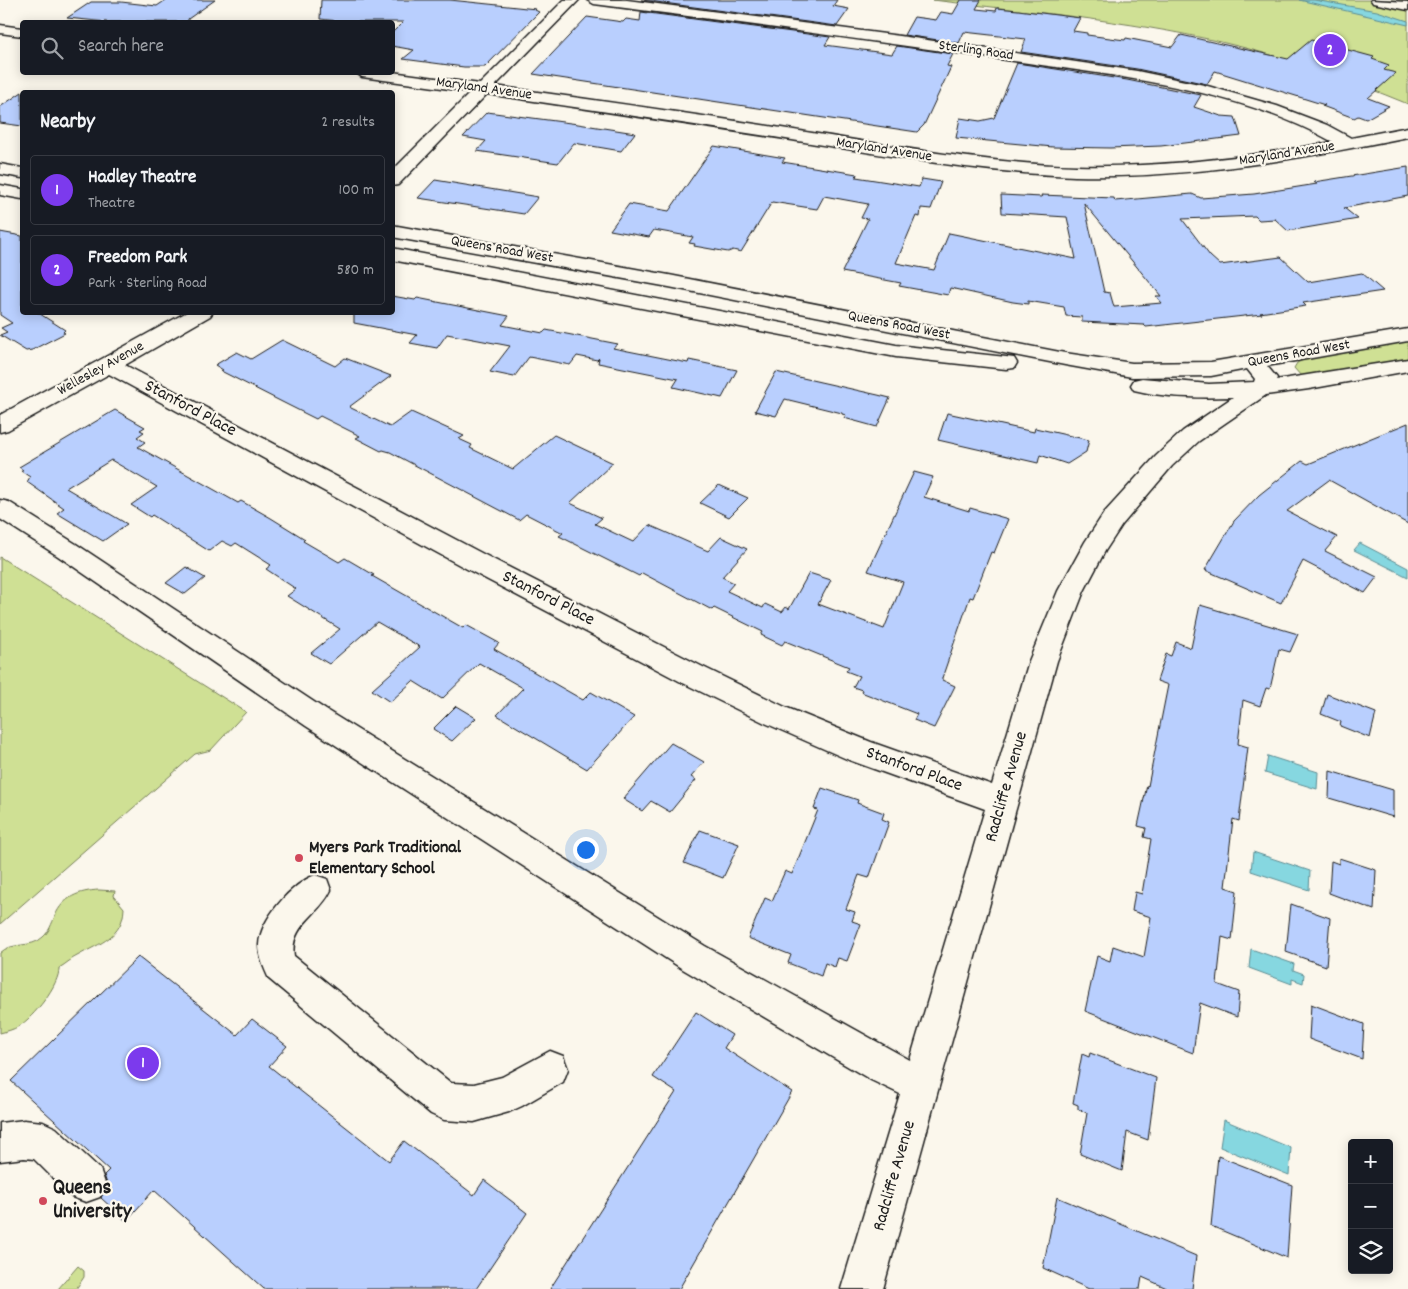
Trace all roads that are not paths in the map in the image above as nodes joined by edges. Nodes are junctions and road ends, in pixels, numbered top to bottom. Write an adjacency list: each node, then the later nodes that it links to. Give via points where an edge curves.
1 (572, 0): 8 (street)
2 (594, 0): 10 (street, Sterling Road, via 1143,76 1259,106 1320,128)
3 (1378, 0): 4 (street)
4 (1408, 6)
5 (0, 29): 6 (street)
6 (20, 32)
7 (384, 75): 8 (street, Maryland Avenue)
8 (484, 89): 10 (street, Maryland Avenue, via 953,160 1038,169 1209,166); 13 (street)
9 (1408, 132): 10 (street, Maryland Avenue)
10 (1348, 144)
11 (0, 169): 12 (street)
12 (20, 173)
13 (395, 178)
14 (0, 190): 15 (street)
15 (20, 194)
16 (395, 232): 22 (street, Queens Road West, via 687,284 1110,367 1144,371 1211,369)
17 (395, 255): 23 (street, Queens Road West, via 896,351 1018,364)
18 (198, 315): 20 (street, Wellesley Avenue)
19 (1408, 335): 22 (street, Queens Road West)
20 (108, 365): 24 (street, Wellesley Avenue); 27 (street, Stanford Place, via 691,674 860,751)
21 (1408, 365): 22 (street, Queens Road West, via 1314,382)
22 (1258, 376): 23 (street, Queens Road West, via 1224,391); 25 (street, Radcliffe Avenue, via 1239,402)
23 (1175, 390): 25 (street, via 1190,397 1201,410 1205,421)
24 (0, 426)
25 (1201, 429): 27 (street, Radcliffe Avenue, via 1164,461 1113,519 1090,554 1050,640)
26 (0, 508): 30 (street, via 316,718 693,957)
27 (1001, 801): 30 (street, Radcliffe Avenue)
28 (315, 890): 29 (street, via 276,936 275,955 281,967 444,1101 474,1104 509,1093)
29 (550, 1069)
30 (921, 1085): 33 (street, Radcliffe Avenue)
31 (0, 1142): 32 (street, via 43,1141)
32 (86, 1183)
33 (862, 1289)

